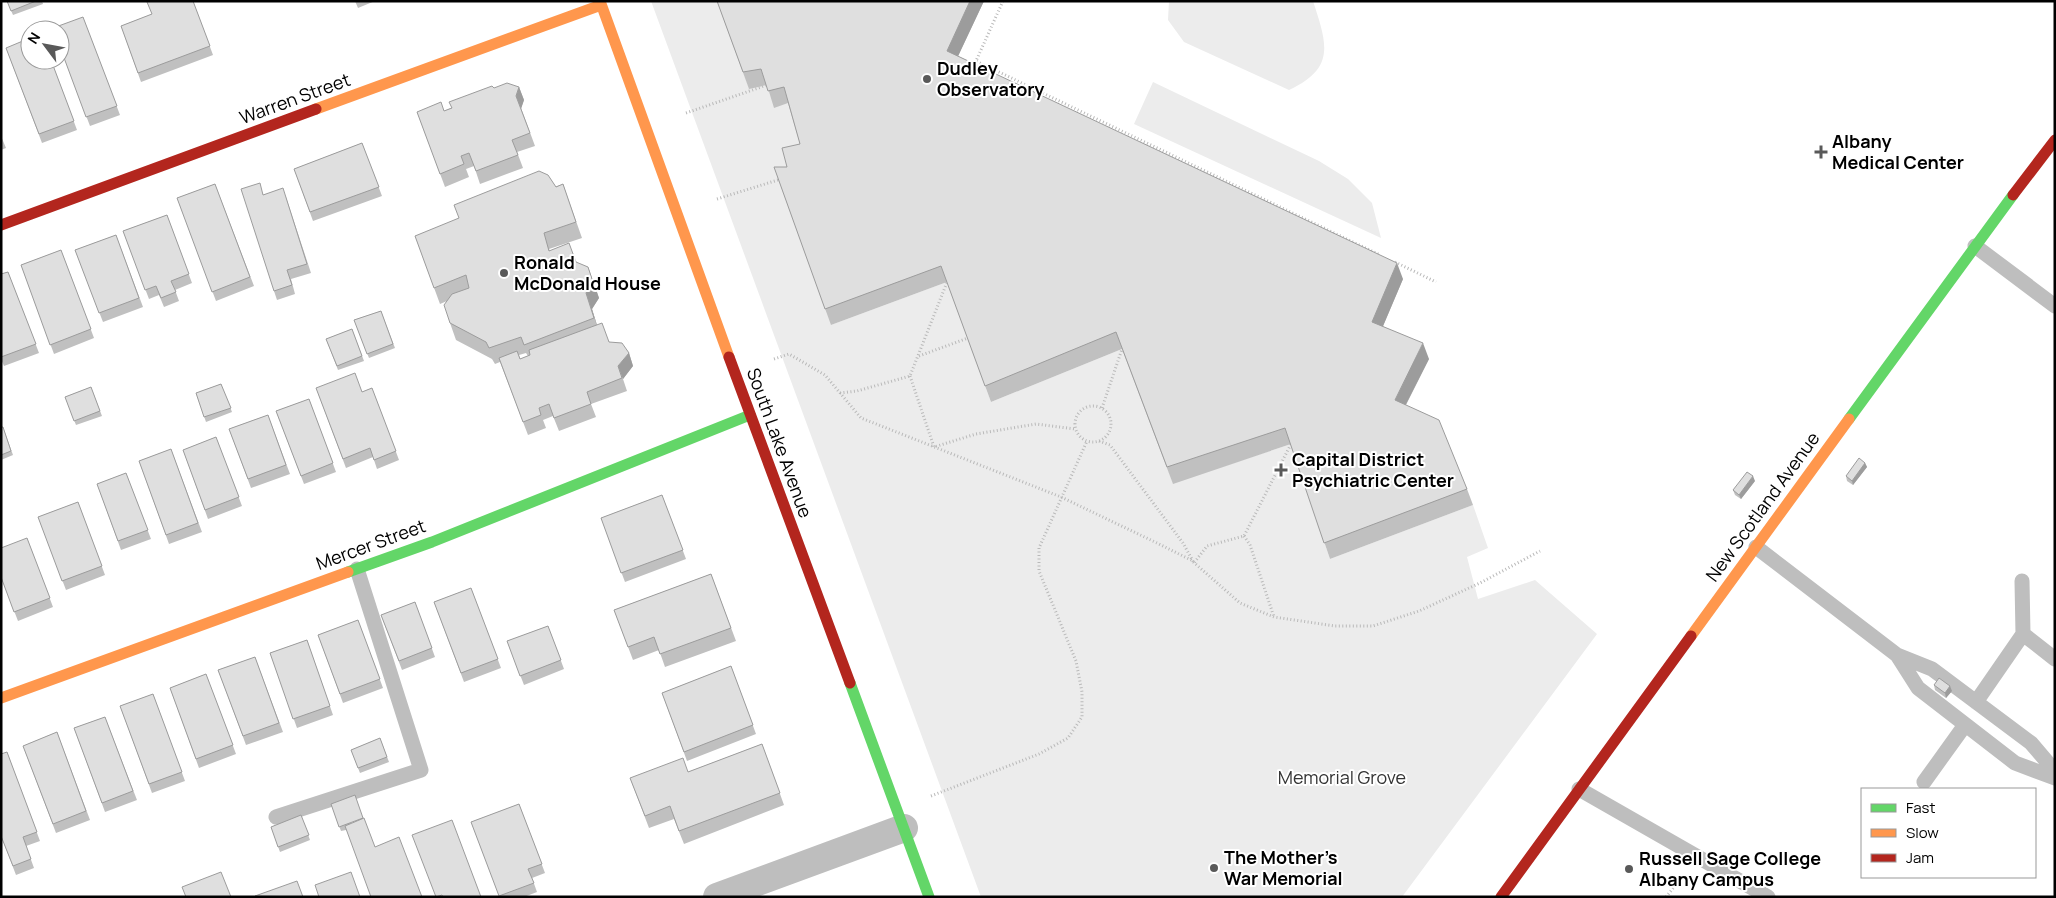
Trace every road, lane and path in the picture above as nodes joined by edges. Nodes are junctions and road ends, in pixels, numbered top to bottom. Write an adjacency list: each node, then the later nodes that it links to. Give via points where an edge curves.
1 (1003, 1): 10 (path, via 976,61)
2 (600, 3): 8 (street, Warren Street); 22 (street, South Lake Avenue)
3 (767, 85): 4 (path)
4 (686, 113)
5 (2055, 140): 9 (street, New Scotland Avenue)
6 (782, 178): 7 (path)
7 (717, 199)
8 (1, 225)
9 (1975, 246): 14 (lane); 30 (street, New Scotland Avenue)
10 (1382, 256)
11 (1391, 260): 13 (path)
12 (947, 282): 17 (path)
13 (1436, 282)
14 (2055, 306)
15 (968, 338): 17 (path)
16 (1122, 349): 21 (path)
17 (918, 356): 19 (path)
18 (774, 359): 20 (path, via 788,354 825,375)
19 (910, 376): 20 (path); 27 (path)
20 (840, 393): 27 (path, via 861,418)
21 (1102, 408): 23 (path, via 1090,406 1078,412); 25 (path, via 1111,422 1108,433)
22 (750, 415): 33 (street, Mercer Street); 48 (street, South Lake Avenue)
23 (1075, 429): 24 (path); 27 (path, via 1036,424 976,434)
24 (1087, 442): 25 (path); 28 (path)
25 (1099, 442): 32 (path, via 1110,445 1184,543)
26 (1291, 444): 29 (path)
27 (934, 447): 28 (path)
28 (1061, 497): 32 (path); 46 (path, via 1039,548 1039,571 1076,661 1082,692 1082,717 1068,738 1039,754)
29 (1244, 536): 32 (path, via 1207,546); 35 (path, via 1250,544)
30 (1756, 547): 37 (lane); 45 (street, New Scotland Avenue)
31 (1540, 551): 35 (path, via 1480,584 1419,611 1373,626 1335,626)
32 (1194, 563): 35 (path, via 1240,603)
33 (357, 569): 39 (street, Mercer Street); 47 (lane, via 421,770)
34 (2022, 581): 36 (lane)
35 (1274, 617)
36 (2023, 634): 38 (lane); 40 (lane)
37 (1897, 655): 40 (lane, via 1932,669); 41 (lane, via 1918,688)
38 (2055, 658)
39 (1, 698)
40 (1976, 702): 42 (lane, via 2031,743)
41 (1965, 725): 43 (lane, via 2015,763); 44 (lane)
42 (2055, 771)
43 (2055, 778)
44 (1924, 782)
45 (1580, 789): 51 (street, New Scotland Avenue); 52 (lane)
46 (932, 796)
47 (276, 817)
48 (904, 828): 49 (street); 50 (street, South Lake Avenue)
49 (717, 897)
50 (929, 897)
51 (1501, 897)
52 (1768, 897)

